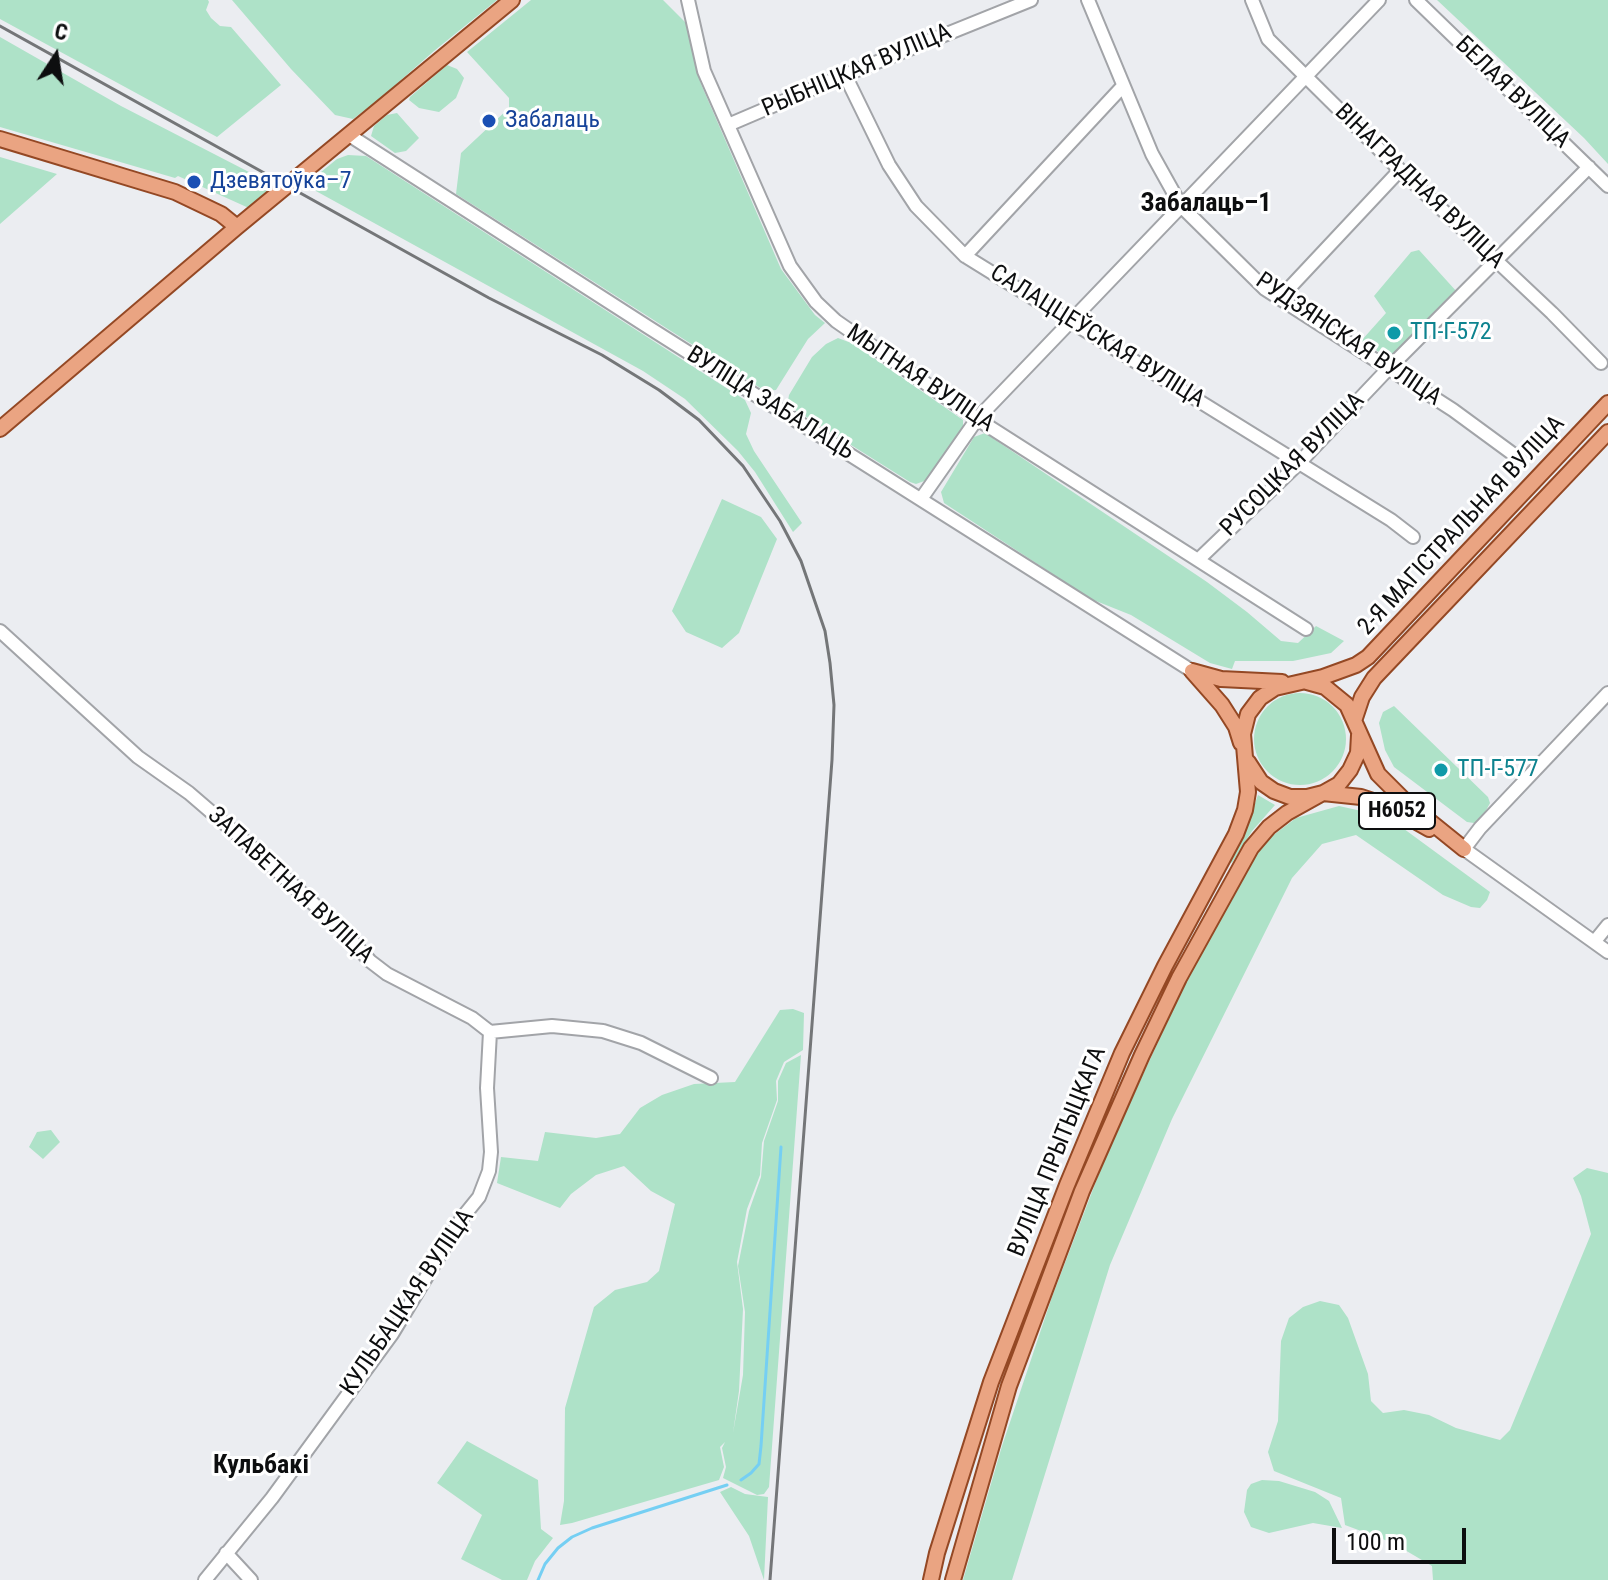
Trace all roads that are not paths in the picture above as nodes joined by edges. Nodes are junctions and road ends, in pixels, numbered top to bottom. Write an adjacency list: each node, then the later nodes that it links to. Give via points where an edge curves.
1 (512, 0): 12 (main road)
2 (689, 0): 11 (street, МЫТНАЯ ВУЛІЦА, via 704,71)
3 (1031, 0): 8 (street, РЫБНІЦКАЯ ВУЛІЦА)
4 (1088, 0): 10 (street, РУДЗЯНСКАЯ ВУЛІЦА)
5 (1252, 0): 9 (street, ВІНАГРАДНАЯ ВУЛІЦА, via 1268,39)
6 (1379, 0): 9 (street)
7 (1416, 0): 14 (street, БЕЛАЯ ВУЛІЦА)
8 (845, 75): 11 (street, РЫБНІЦКАЯ ВУЛІЦА); 19 (street, САЛАЦЦЕЎСКАЯ ВУЛІЦА, via 889,165 916,206)
9 (1306, 76): 15 (street, ВІНАГРАДНАЯ ВУЛІЦА); 17 (street)
10 (1123, 86): 17 (street, РУДЗЯНСКАЯ ВУЛІЦА); 19 (street)
11 (728, 125): 26 (street, МЫТНАЯ ВУЛІЦА, via 790,266 816,302)
12 (349, 135): 18 (main road); 31 (street, ВУЛІЦА ЗАБАЛАЦЬ / Н6052)
13 (0, 139): 18 (main road, via 175,192)
14 (1589, 167): 16 (street, БЕЛАЯ ВУЛІЦА); 20 (street, РУСОЦКАЯ ВУЛІЦА)
15 (1400, 170): 20 (street, ВІНАГРАДНАЯ ВУЛІЦА); 21 (street)
16 (1608, 186)
17 (1181, 206): 21 (street, РУДЗЯНСКАЯ ВУЛІЦА, via 1259,284); 22 (street)
18 (237, 227): 27 (main road)
19 (965, 256): 22 (street, САЛАЦЦЕЎСКАЯ ВУЛІЦА)
20 (1495, 261): 23 (street, ВІНАГРАДНАЯ ВУЛІЦА); 24 (street, РУСОЦКАЯ ВУЛІЦА)
21 (1280, 298): 24 (street, РУДЗЯНСКАЯ ВУЛІЦА)
22 (1071, 320): 26 (street); 30 (street, САЛАЦЦЕЎСКАЯ ВУЛІЦА)
23 (1601, 363)
24 (1388, 369): 29 (street, РУДЗЯНСКАЯ ВУЛІЦА); 30 (street, РУСОЦКАЯ ВУЛІЦА)
25 (1608, 403): 37 (main road, 2-Я МАГІСТРАЛЬНАЯ ВУЛІЦА, via 1368,657 1323,677)
26 (977, 419): 31 (street); 33 (street, МЫТНАЯ ВУЛІЦА)
27 (0, 429)
28 (1608, 432): 39 (main road, 2-Я МАГІСТРАЛЬНАЯ ВУЛІЦА, via 1374,678)
29 (1513, 454)
30 (1299, 463): 32 (street, САЛАЦЦЕЎСКАЯ ВУЛІЦА); 33 (street, РУСОЦКАЯ ВУЛІЦА)
31 (921, 499): 36 (street, ВУЛІЦА ЗАБАЛАЦЬ / Н6052)
32 (1413, 537)
33 (1199, 559): 34 (street, МЫТНАЯ ВУЛІЦА)
34 (1306, 629)
35 (0, 631): 46 (street, ЗАПАВЕТНАЯ ВУЛІЦА, via 138,757 239,836 370,961)
36 (1192, 671): 37 (main road, Н6052, via 1221,679); 40 (main road, Н6052, via 1226,711)
37 (1296, 682): 39 (main road, Н6052, via 1337,694); 40 (main road, via 1275,688 1248,714)
38 (1608, 693): 42 (street)
39 (1355, 718): 41 (main road, Н6052, via 1358,753 1339,784); 42 (main road, Н6052, via 1378,774)
40 (1244, 753): 41 (main road, Н6052, via 1250,769 1274,791 1290,797); 51 (main road, ВУЛІЦА ПРЫТЫЦКАГА, via 1248,792 1239,825 1122,1053 1067,1185 991,1382)
41 (1323, 793): 42 (main road, Н6052, via 1388,806); 52 (main road, ВУЛІЦА ПРЫТЫЦКАГА, via 1287,813 1251,848 1142,1055 1082,1191 1009,1386)
42 (1464, 849): 44 (street, Н6052)
43 (1608, 925): 44 (street)
44 (1595, 941): 45 (street, Н6052)
45 (1608, 952)
46 (490, 1032): 47 (street, via 552,1026 603,1031 641,1043); 48 (street, КУЛЬБАЦКАЯ ВУЛІЦА, via 491,1152 486,1183 392,1334)
47 (711, 1078)
48 (226, 1553): 49 (street, КУЛЬБАЦКАЯ ВУЛІЦА); 50 (street)
49 (205, 1580)
50 (251, 1580)
51 (931, 1580)
52 (953, 1580)

